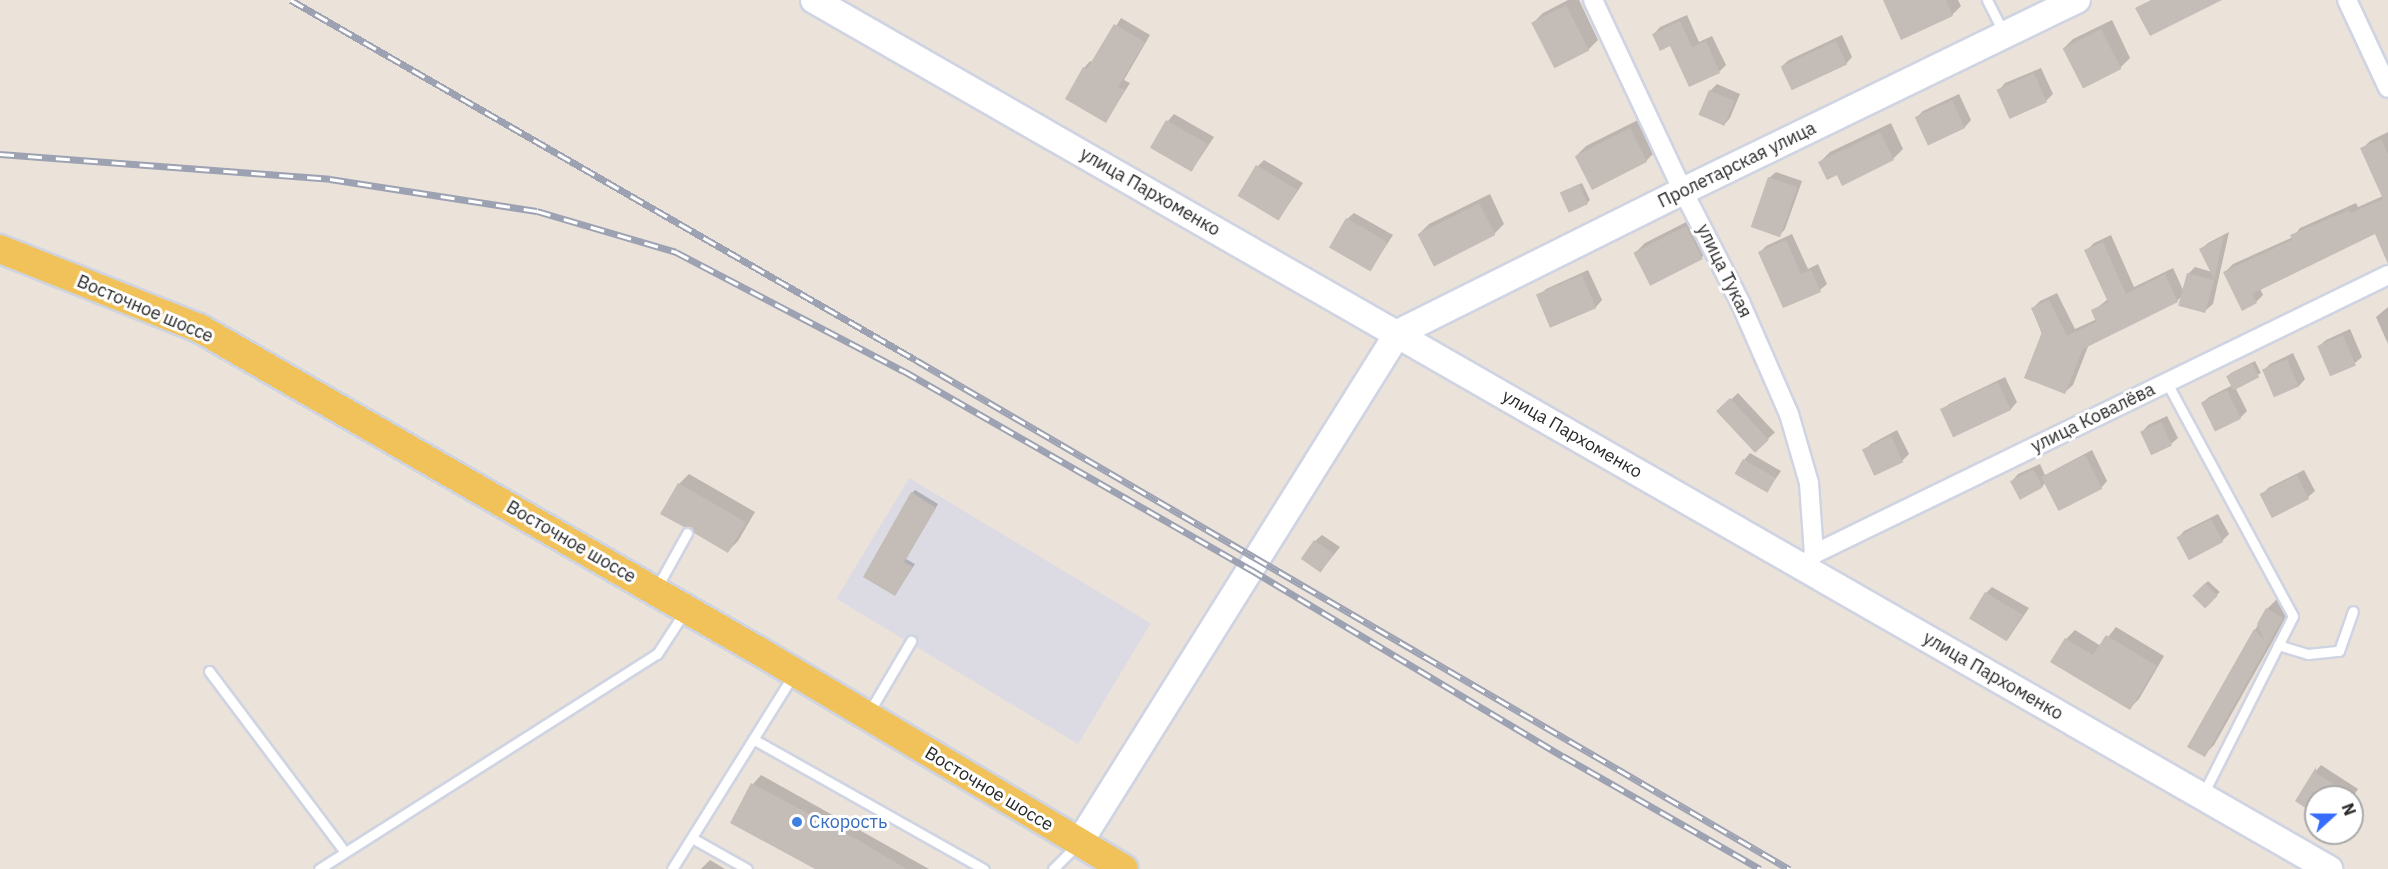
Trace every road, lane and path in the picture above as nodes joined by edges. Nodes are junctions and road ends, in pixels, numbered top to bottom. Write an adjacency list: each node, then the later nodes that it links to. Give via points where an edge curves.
1 (814, 0): 6 (main road, улица Пархоменко)
2 (1593, 0): 9 (street, улица Тукая)
3 (1987, 0): 7 (lane)
4 (2077, 0): 7 (main road, Пролетарская улица)
5 (2347, 0): 8 (street)
6 (843, 8): 12 (main road, улица Пархоменко)
7 (2005, 35): 9 (main road, Пролетарская улица)
8 (2388, 88)
9 (1683, 190): 12 (main road, Пролетарская улица); 15 (street, улица Тукая, via 1740,302 1789,414 1809,483)
10 (0, 249): 16 (main road, Восточное шоссе, via 199,328)
11 (2388, 275): 13 (street, улица Ковалёва)
12 (1398, 333): 15 (main road, улица Пархоменко); 27 (main road)
13 (2167, 383): 15 (street, улица Ковалёва); 20 (lane, via 2293,616)
14 (687, 533): 16 (lane)
15 (1809, 561): 25 (main road, улица Пархоменко)
16 (655, 591): 17 (main road, Восточное шоссе)
17 (686, 609): 22 (main road, Восточное шоссе); 28 (lane, via 657,654)
18 (2353, 611): 20 (lane, via 2339,651 2308,654)
19 (911, 641): 23 (lane)
20 (2278, 645): 25 (lane)
21 (209, 671): 28 (lane)
22 (795, 672): 23 (main road, Восточное шоссе); 24 (lane)
23 (867, 716): 27 (main road, Восточное шоссе)
24 (753, 739): 26 (lane); 32 (lane)
25 (2202, 796): 35 (main road, улица Пархоменко)
26 (692, 837): 30 (lane); 31 (lane)
27 (1079, 843): 33 (lane); 34 (main road, Восточное шоссе)
28 (345, 852): 29 (lane)
29 (319, 869)
30 (672, 869)
31 (747, 869)
32 (984, 869)
33 (1053, 869)
34 (1124, 869)
35 (2329, 869)

